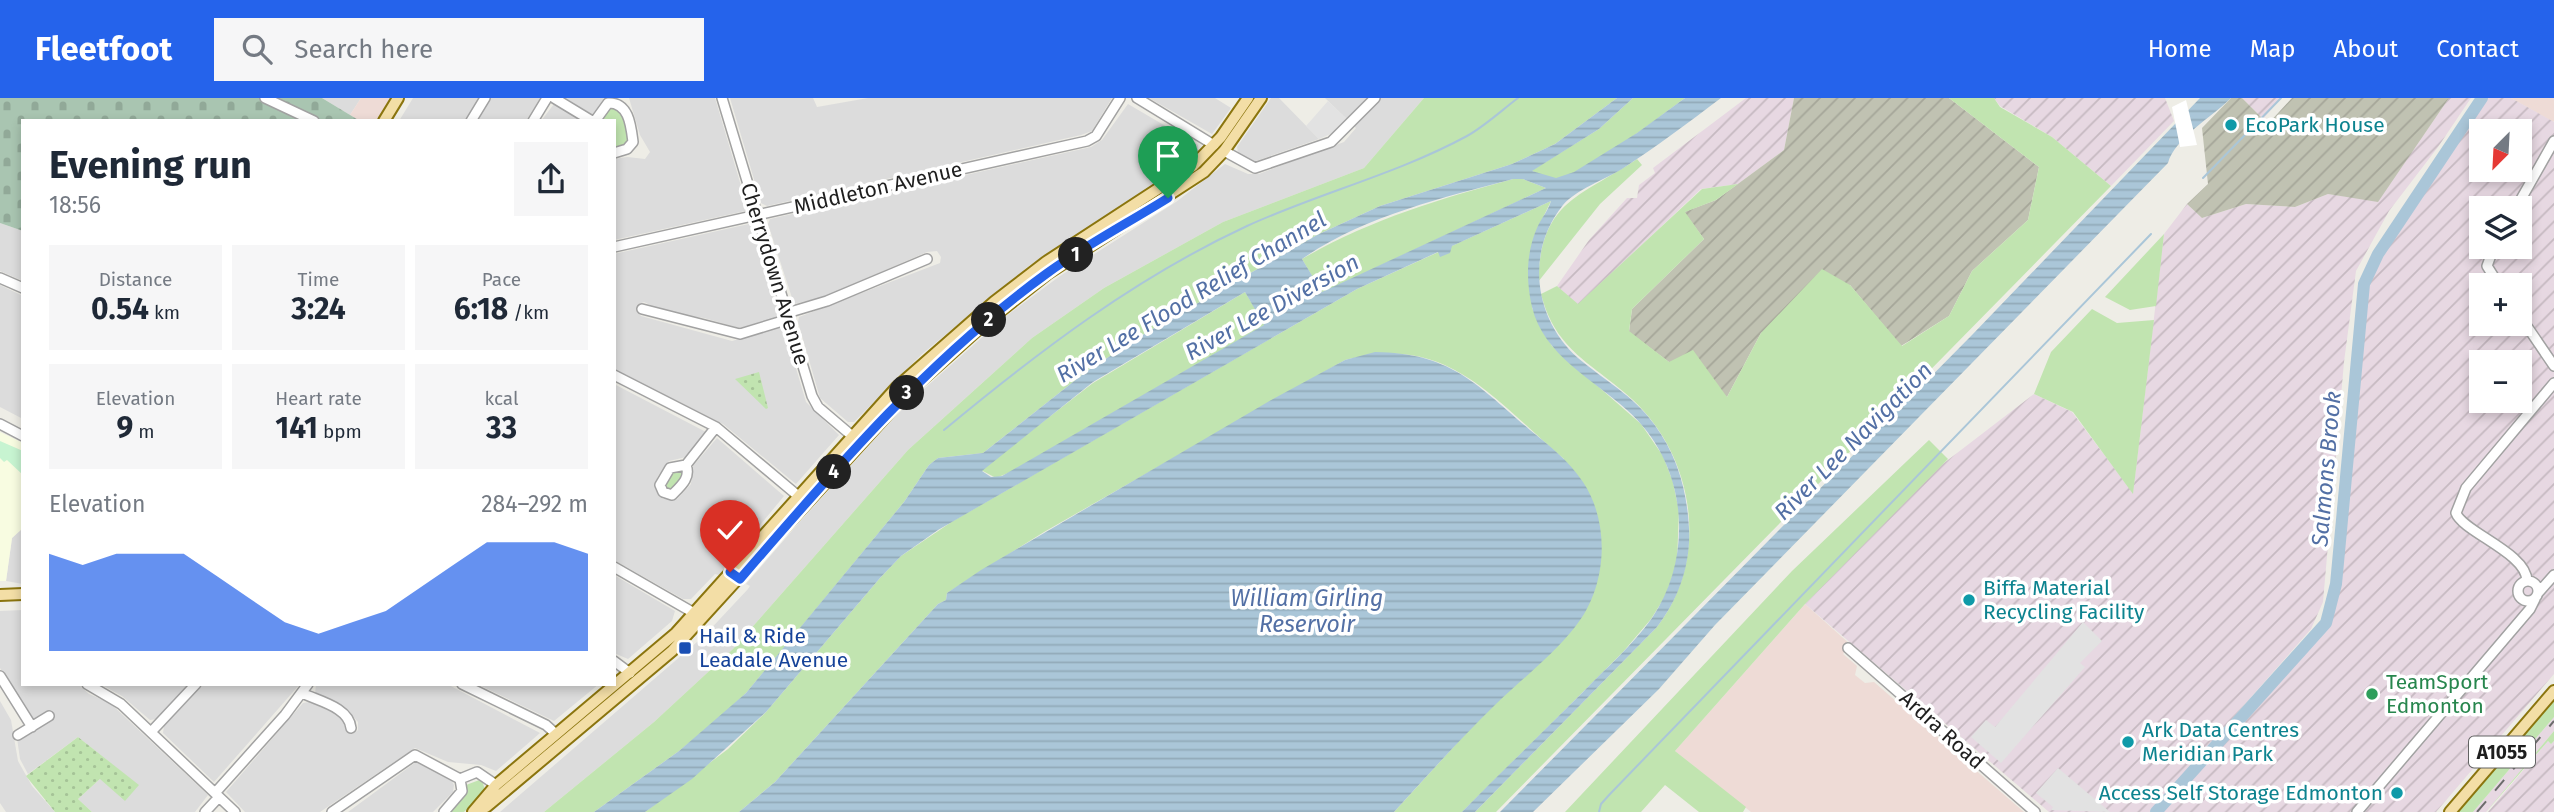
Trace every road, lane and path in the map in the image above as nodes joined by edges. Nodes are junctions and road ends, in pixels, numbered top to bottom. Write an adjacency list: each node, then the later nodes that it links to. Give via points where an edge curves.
1 (265, 98): 12 (street)
2 (485, 98): 14 (street)
3 (547, 98): 15 (street)
4 (554, 98): 16 (street)
5 (723, 98): 22 (street, Cherrydown Avenue)
6 (1120, 98): 22 (street, Middleton Avenue, via 1096,136 1087,141)
7 (1137, 98): 19 (street)
8 (1248, 98): 19 (main road)
9 (1261, 98): 19 (main road)
10 (1375, 98): 19 (street, via 1342,135 1320,148 1255,168)
11 (395, 99): 13 (main road)
12 (310, 119)
13 (385, 119)
14 (472, 119)
15 (534, 119)
16 (591, 119)
17 (596, 119): 20 (street, via 608,103 624,110 633,142)
18 (2554, 141): 21 (street)
19 (1219, 148): 34 (main road, via 1197,177 1059,260 962,337)
20 (616, 152)
21 (2523, 196)
22 (757, 215): 23 (street, Middleton Avenue); 28 (street, Cherrydown Avenue)
23 (616, 247)
24 (927, 259): 28 (street)
25 (0, 278): 26 (street)
26 (21, 287)
27 (642, 309): 28 (street, via 740,334)
28 (788, 316): 37 (street, Cherrydown Avenue, via 814,401)
29 (2532, 334): 30 (street)
30 (2554, 366)
31 (616, 376): 35 (street)
32 (2554, 383): 46 (street, via 2466,488 2456,513 2460,521 2486,535 2521,566)
33 (0, 424): 36 (street)
34 (869, 425): 37 (main road); 38 (main road)
35 (716, 427): 39 (street); 41 (street)
36 (21, 435)
37 (852, 435): 38 (main road)
38 (839, 458): 40 (main road)
39 (686, 465)
40 (816, 482): 41 (main road); 42 (main road)
41 (797, 495): 42 (main road)
42 (786, 517): 44 (main road)
43 (616, 568): 50 (street)
44 (735, 575): 50 (main road); 52 (main road)
45 (2554, 575): 49 (street)
46 (2527, 581): 49 (street, via 2536,583); 49 (street, via 2520,585 2519,595 2525,600)
47 (21, 594): 48 (main road)
48 (0, 595)
49 (2537, 596): 77 (street)
50 (694, 613): 52 (main road)
51 (1848, 648): 76 (street, Ardra Road)
52 (665, 650): 54 (main road); 61 (main road)
53 (616, 662): 54 (street)
54 (630, 673): 61 (main road)
55 (0, 676): 63 (street)
56 (91, 686): 65 (street, via 119,702)
57 (194, 686): 65 (street)
58 (466, 686): 66 (street)
59 (305, 688): 64 (street, via 341,711); 70 (street)
60 (2554, 691): 78 (main road, A1055)
61 (595, 708): 66 (main road); 69 (main road)
62 (49, 716): 63 (street)
63 (32, 727): 67 (street)
64 (351, 728)
65 (151, 732): 70 (street)
66 (556, 734): 69 (main road)
67 (18, 735)
68 (460, 779): 69 (street, via 477,772); 74 (street, via 415,755); 75 (street, via 462,791)
69 (499, 789): 71 (main road, via 486,807)
70 (217, 795): 72 (street); 73 (street)
71 (474, 811)
72 (205, 812)
73 (235, 812)
74 (332, 812)
75 (443, 812)
76 (2035, 812)
77 (2357, 812)
78 (2450, 812)

